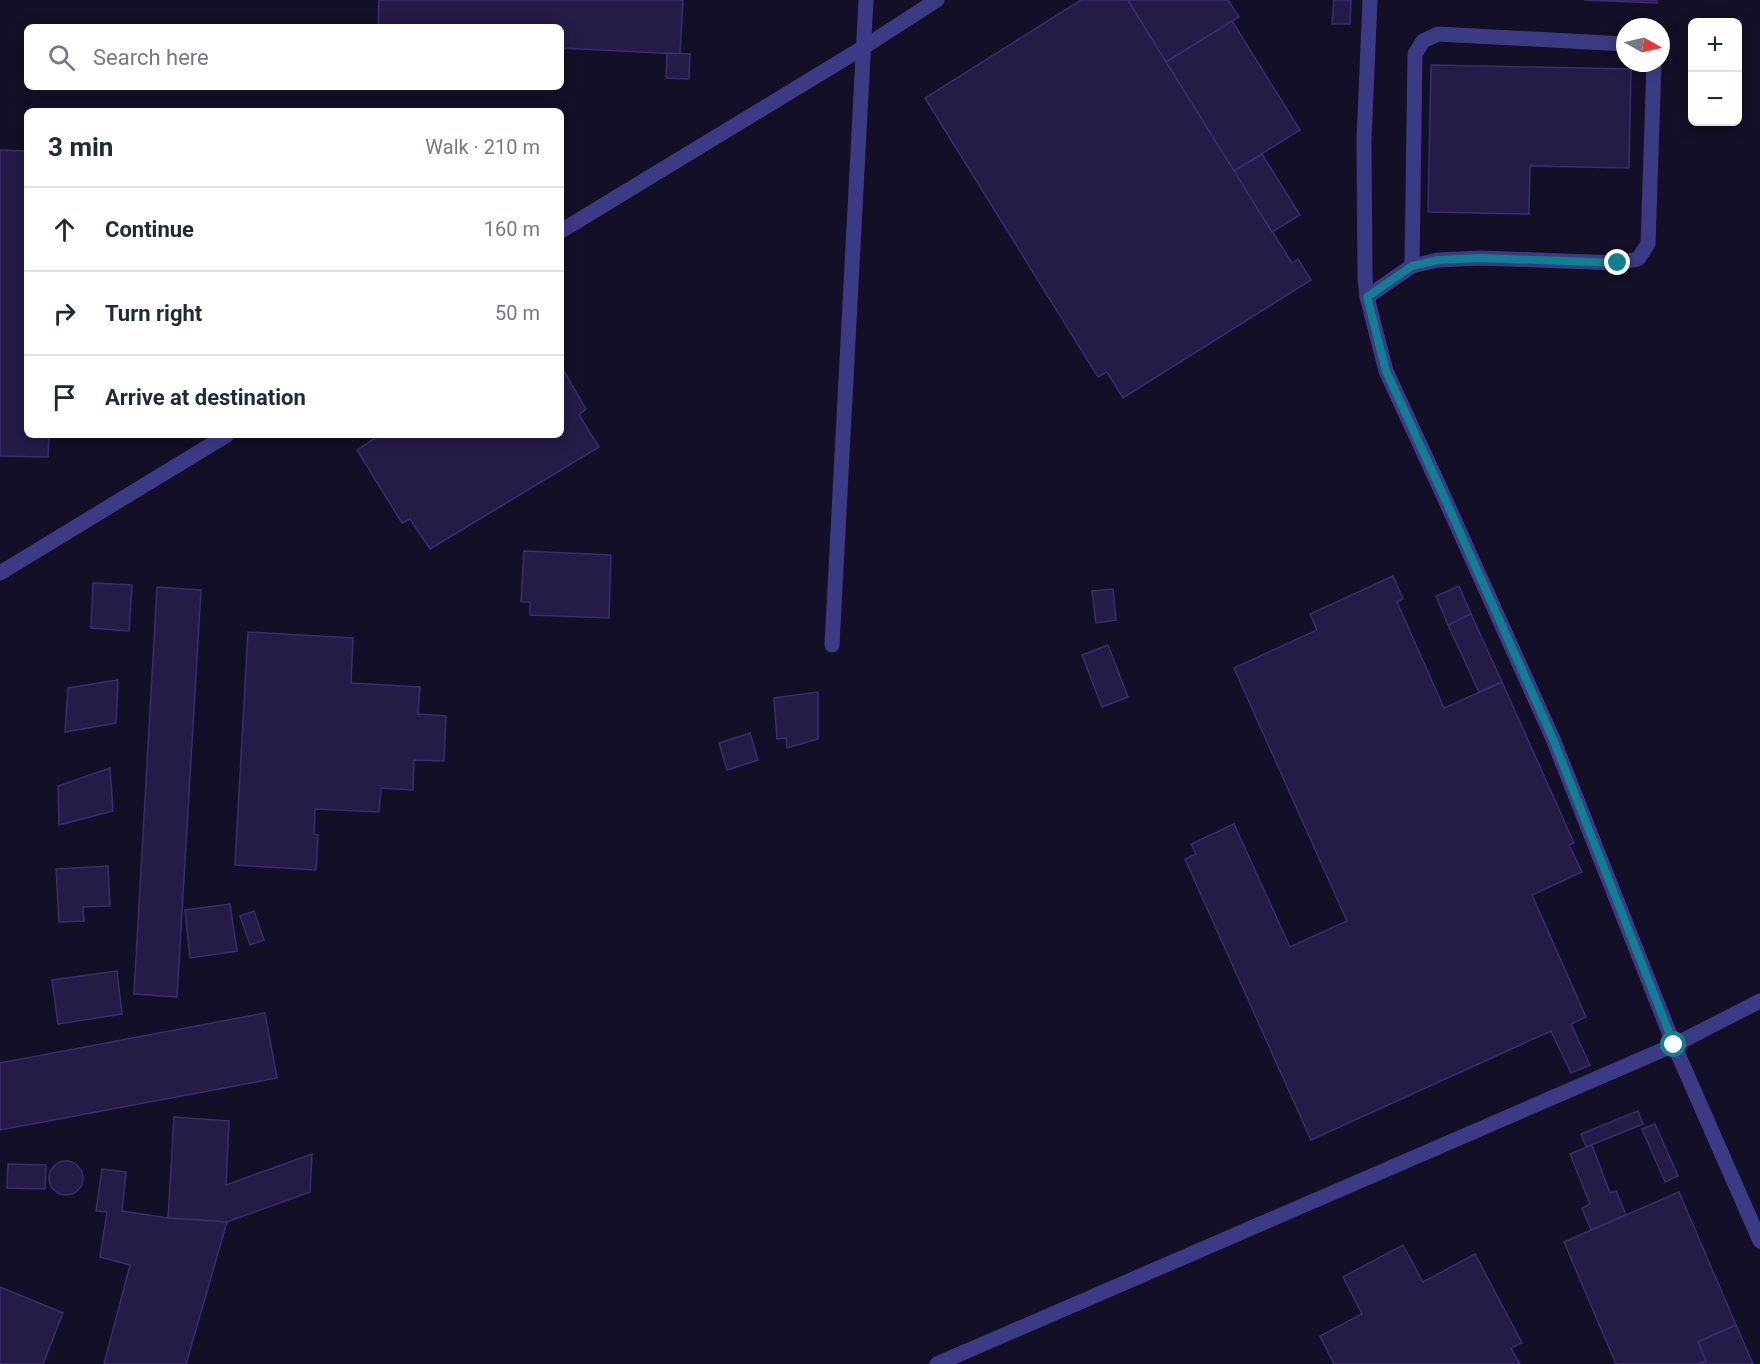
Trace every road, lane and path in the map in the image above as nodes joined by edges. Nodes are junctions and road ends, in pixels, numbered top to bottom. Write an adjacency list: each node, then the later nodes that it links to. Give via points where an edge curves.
1 (866, 0): 5 (street)
2 (937, 0): 5 (street)
3 (1370, 0): 9 (street, via 1364,140)
4 (1616, 44): 8 (street, via 1438,34 1423,41 1415,54)
5 (864, 47): 7 (street); 12 (street)
6 (1654, 72): 8 (street, via 1648,244 1638,259 1618,263 1480,258)
7 (564, 229)
8 (1412, 266): 9 (street)
9 (1367, 297): 14 (street, via 1386,371 1553,739)
10 (222, 438): 11 (street)
11 (0, 573)
12 (832, 645)
13 (1760, 1001): 14 (street)
14 (1674, 1045): 15 (street); 16 (street)
15 (1760, 1241)
16 (937, 1364)

